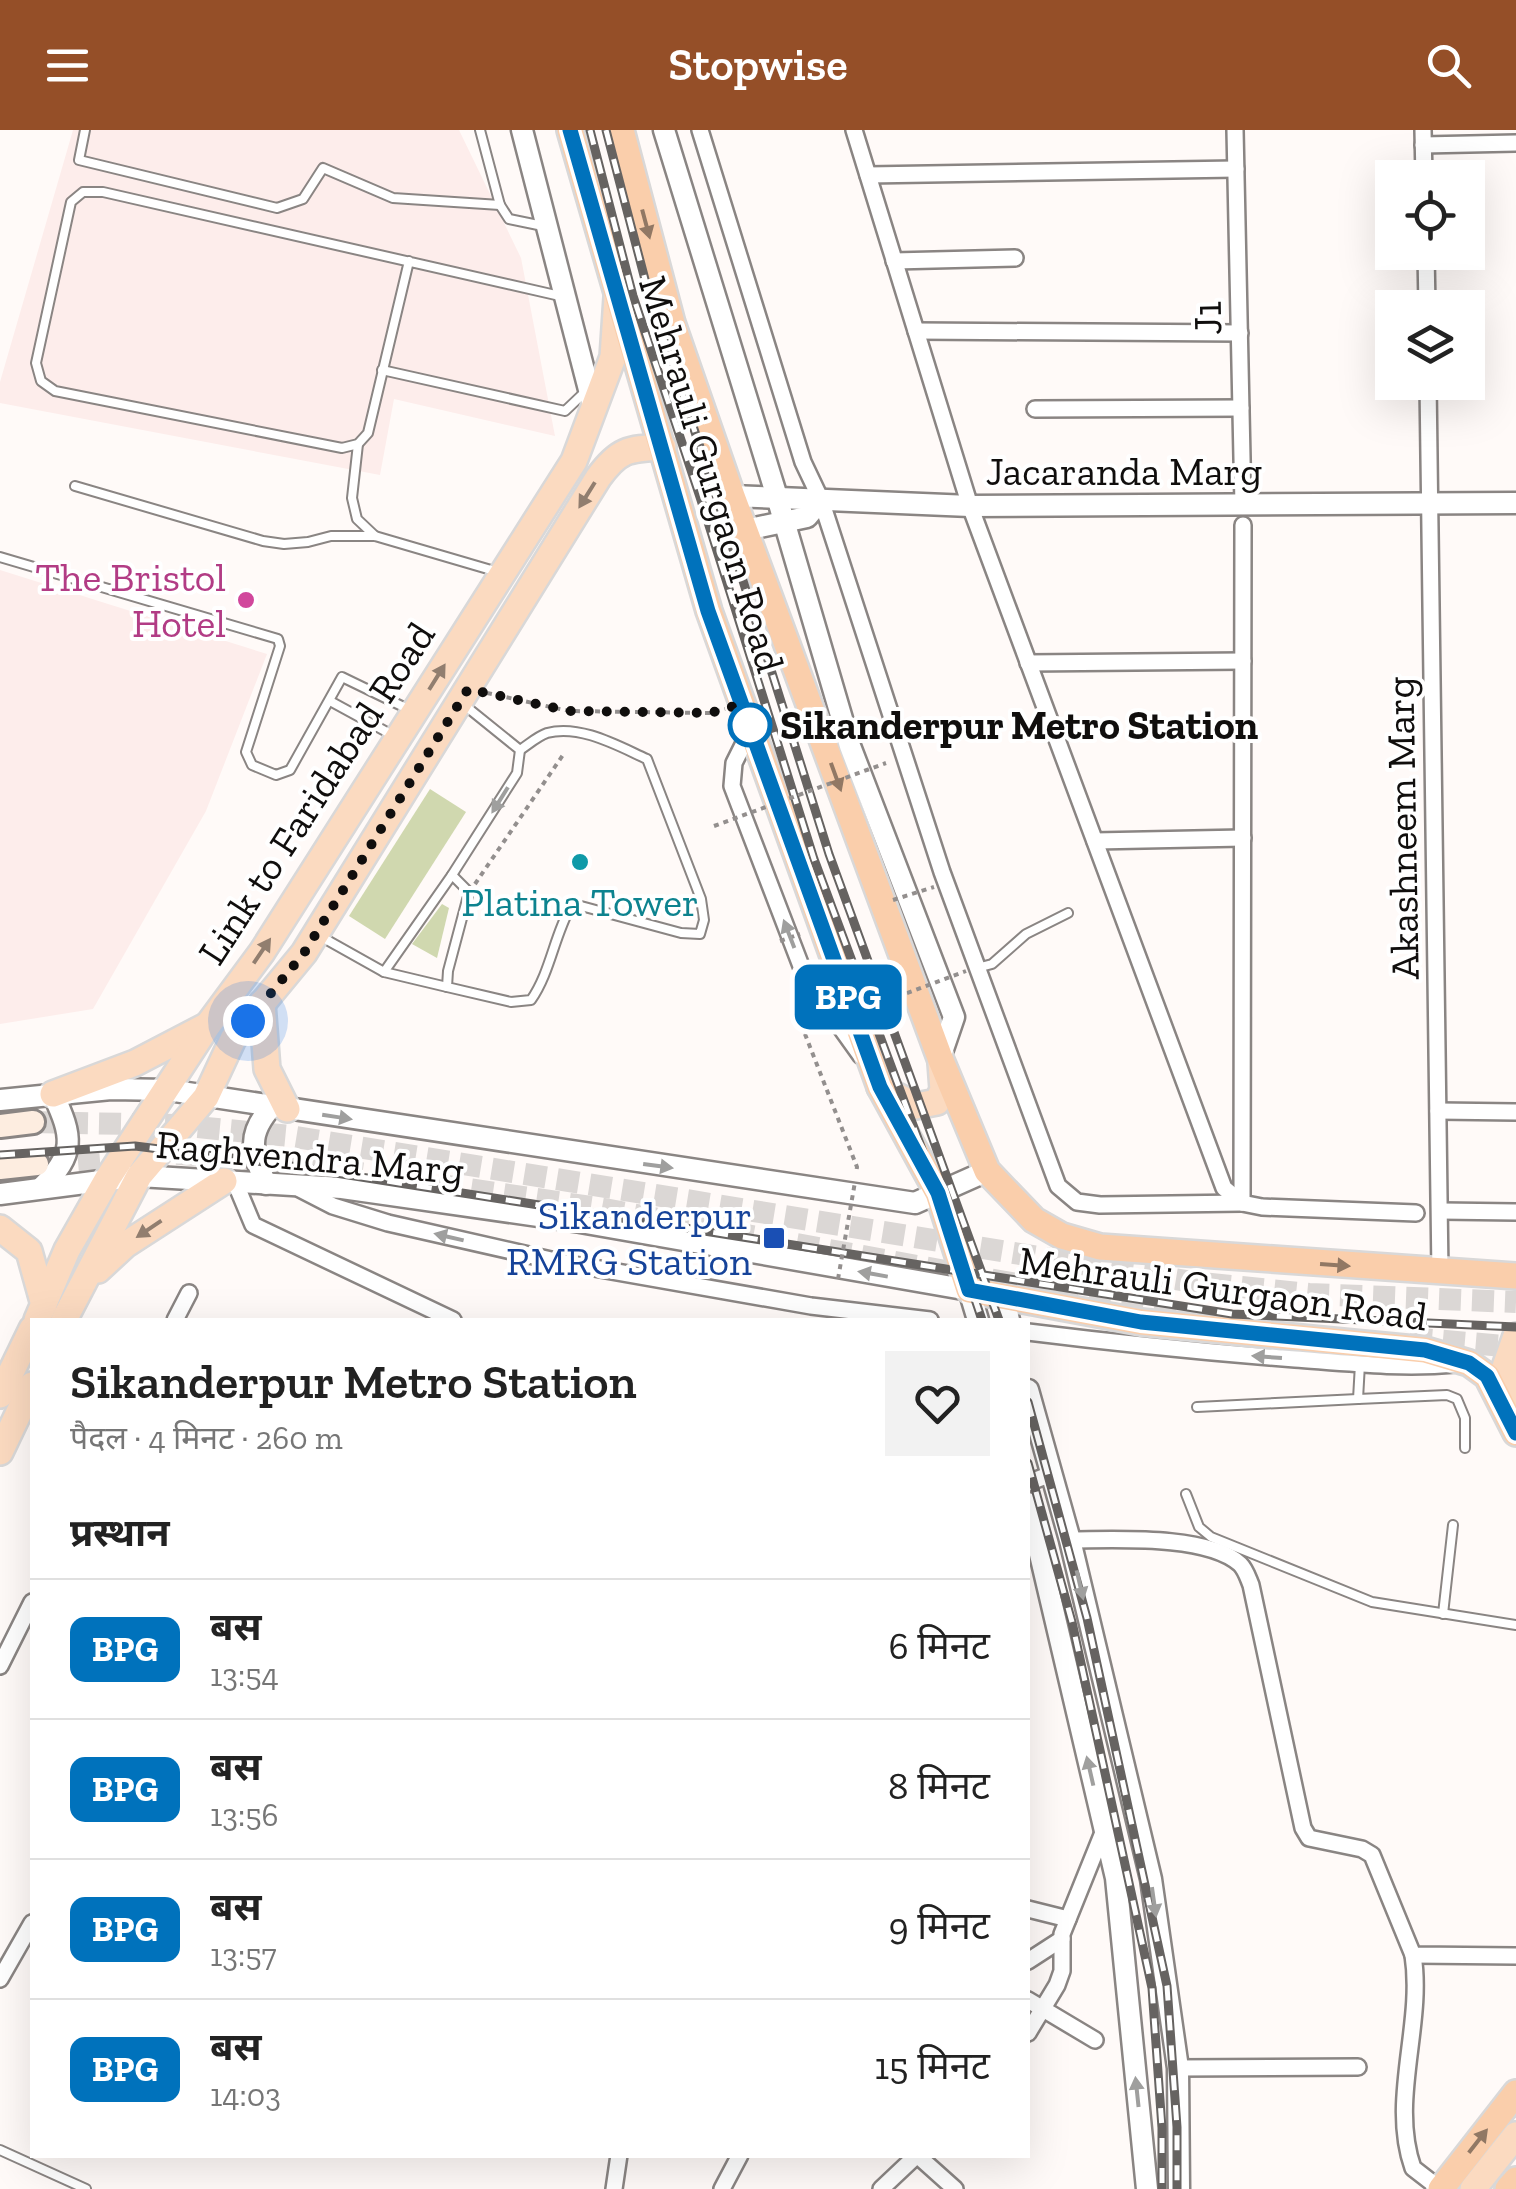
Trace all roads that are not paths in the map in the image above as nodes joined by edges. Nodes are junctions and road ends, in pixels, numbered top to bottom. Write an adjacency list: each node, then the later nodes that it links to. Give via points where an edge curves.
1 (85, 130): 14 (lane, via 79,160 278,208 303,199 323,168 393,198)
2 (480, 130): 14 (lane)
3 (522, 130): 15 (street)
4 (570, 130): 19 (highway, Mehrauli Gurgaon Road)
5 (621, 130): 31 (highway, Mehrauli Gurgaon Road, one-way to 31, via 672,324)
6 (664, 130): 32 (street)
7 (700, 130): 33 (street)
8 (854, 130): 13 (street)
9 (1236, 130): 12 (street, J1)
10 (1423, 138): 11 (street)
11 (1516, 143)
12 (1236, 169): 13 (street); 22 (street, J1)
13 (868, 175): 18 (street)
14 (500, 205): 15 (lane, via 508,219)
15 (548, 227): 20 (street)
16 (1015, 258): 18 (street)
17 (409, 262): 20 (lane); 23 (lane); 28 (lane, via 102,192 83,192 70,202 36,363 41,381 55,391 342,448)
18 (894, 262): 21 (street)
19 (618, 292): 24 (main road, Link to Faridabad Road, via 613,357); 29 (highway, Mehrauli Gurgaon Road)
20 (567, 297): 24 (street)
21 (916, 332): 22 (street); 36 (street)
22 (1240, 333): 26 (street, J1)
23 (382, 370): 24 (lane, via 565,412); 28 (lane, via 368,433)
24 (592, 398): 42 (main road, Link to Faridabad Road, via 574,461)
25 (1428, 400): 35 (street, Akashneem Marg)
26 (1242, 408): 27 (street); 37 (street, J1)
27 (1035, 409)
28 (358, 444): 40 (lane, via 352,498 357,519)
29 (663, 447): 45 (main road, Link to Faridabad Road, one-way to 45, via 614,456); 48 (highway, Mehrauli Gurgaon Road, via 708,611)
30 (74, 486): 40 (lane, via 273,542)
31 (732, 496): 32 (street, Jacaranda Marg); 39 (highway, Mehrauli Gurgaon Road)
32 (777, 496): 33 (street, Jacaranda Marg); 38 (street)
33 (820, 500): 36 (street, Jacaranda Marg); 38 (street, via 807,517); 56 (street)
34 (1516, 503): 35 (street, Jacaranda Marg)
35 (1431, 504): 37 (street, Jacaranda Marg); 68 (street, Akashneem Marg)
36 (970, 506): 37 (street, Jacaranda Marg); 44 (street)
37 (1243, 515): 43 (street, J1)
38 (784, 522): 39 (street); 61 (street, via 850,746 954,1017)
39 (745, 530): 61 (highway, Mehrauli Gurgaon Road, one-way to 61)
40 (375, 536): 42 (lane)
41 (0, 557): 46 (lane, via 278,640 246,752 252,765 276,775 290,770)
42 (503, 573): 47 (main road, Link to Faridabad Road, one-way to 42)
43 (1243, 661): 44 (street); 51 (street, J1)
44 (1028, 663): 52 (street)
45 (464, 695): 50 (lane); 55 (main road, Link to Faridabad Road)
46 (330, 701): 47 (lane, via 342,676); 49 (lane)
47 (414, 712): 49 (main road, Link to Faridabad Road)
48 (751, 730): 62 (highway, Mehrauli Gurgaon Road); 62 (street, one-way to 48, via 806,979 732,786 734,763)
49 (398, 738): 60 (main road, Link to Faridabad Road, one-way to 49)
50 (520, 750): 53 (lane, one-way to 53, via 517,772); 58 (lane, via 564,730 647,759 701,899 700,934 570,908 531,1000 510,1002)
51 (1243, 838): 52 (street); 83 (street, J1)
52 (1095, 840): 83 (street, via 1224,1188)
53 (452, 875): 57 (lane); 58 (lane, via 470,892)
54 (1068, 913): 56 (lane, via 1026,934 992,964)
55 (316, 934): 57 (lane); 59 (main road, Link to Faridabad Road)
56 (972, 970): 83 (street, via 1058,1186 1076,1202)
57 (384, 972): 58 (lane)
58 (448, 987)
59 (262, 1004): 65 (main road, Link to Faridabad Road, via 233,1039); 67 (main road, via 267,1069)
60 (208, 1025): 63 (main road, Link to Faridabad Road); 64 (main road, via 135,1064)
61 (940, 1058): 62 (main road, via 944,1090 938,1102 916,1106); 74 (highway, Mehrauli Gurgaon Road)
62 (878, 1081): 81 (highway, Mehrauli Gurgaon Road)
63 (168, 1090): 64 (street, Raghvendra Marg); 65 (street, Raghvendra Marg); 76 (main road, Link to Faridabad Road)
64 (53, 1094): 66 (street, Raghvendra Marg); 80 (street, via 70,1147)
65 (206, 1097): 67 (street, Raghvendra Marg); 75 (main road, Link to Faridabad Road)
66 (0, 1100)
67 (280, 1108): 78 (street, via 257,1124 255,1158); 81 (street, Raghvendra Marg, one-way to 81, via 915,1203)
68 (1438, 1111): 69 (street); 84 (street, Akashneem Marg)
69 (1516, 1112)
70 (33, 1122): 71 (main road)
71 (0, 1126)
72 (38, 1164): 73 (main road)
73 (0, 1168)
74 (988, 1171): 81 (street, Raghvendra Marg); 88 (highway, Mehrauli Gurgaon Road, one-way to 88, via 1034,1220 1100,1247)
75 (140, 1176): 76 (street, Raghvendra Marg); 77 (street, Raghvendra Marg); 90 (main road, Link to Faridabad Road)
76 (108, 1178): 80 (street, Raghvendra Marg); 94 (main road, Link to Faridabad Road, via 67,1250)
77 (229, 1181): 78 (street, Raghvendra Marg); 90 (main road, one-way to 90, via 125,1245); 96 (street, via 253,1225)
78 (266, 1184): 79 (street, Raghvendra Marg)
79 (292, 1184): 91 (street, Raghvendra Marg, one-way to 79, via 580,1222); 97 (street, one-way to 79, via 560,1262 388,1223)
80 (40, 1189): 82 (street, Raghvendra Marg)
81 (938, 1193): 91 (highway, Mehrauli Gurgaon Road)
82 (0, 1194)
83 (1242, 1204): 86 (street)
84 (1440, 1211): 85 (street); 88 (street, Akashneem Marg)
85 (1516, 1212)
86 (1416, 1213)
87 (0, 1228): 94 (main road, via 29,1251)
88 (1440, 1273): 89 (highway, Mehrauli Gurgaon Road)
89 (1516, 1276)
90 (81, 1286): 94 (main road, Link to Faridabad Road)
91 (969, 1290): 93 (highway, Mehrauli Gurgaon Road); 98 (street)
92 (189, 1293): 95 (street)
93 (1006, 1308): 102 (highway, Mehrauli Gurgaon Road, via 1425,1350)
94 (49, 1315)
95 (176, 1318)
96 (449, 1318)
97 (913, 1318)
98 (977, 1318)
99 (1030, 1332): 103 (street, one-way to 99)
100 (30, 1334): 105 (main road)
101 (1516, 1336): 109 (main road, via 1504,1367)
102 (1469, 1363): 103 (street); 109 (highway, Mehrauli Gurgaon Road, via 1487,1376)
103 (1360, 1364): 107 (lane)
104 (30, 1390): 111 (main road)
105 (0, 1395)
106 (1030, 1397): 112 (street)
107 (1358, 1399): 108 (lane); 110 (lane, via 1457,1399 1466,1418)
108 (1198, 1407)
109 (1515, 1429)
110 (1465, 1448)
111 (0, 1452)
112 (1051, 1474): 113 (street); 117 (street)
113 (1030, 1482)
114 (1186, 1494): 119 (lane, via 1199,1527 1211,1537 1372,1602)
115 (1030, 1512): 122 (street, one-way to 115)
116 (1454, 1525): 119 (lane)
117 (1070, 1540): 127 (street, via 1190,1546 1243,1567 1303,1828 1309,1838 1372,1854); 136 (street, one-way to 136, via 1151,1879)
118 (30, 1606): 121 (street)
119 (1444, 1614): 120 (lane)
120 (1516, 1625)
121 (0, 1666)
122 (1104, 1830): 124 (street); 146 (street, one-way to 122, via 1116,1878)
123 (1030, 1910): 124 (street)
124 (1068, 1919): 126 (street)
125 (30, 1926): 130 (street)
126 (1062, 1939): 129 (street); 132 (street, via 1062,1971)
127 (1413, 1955): 128 (street); 152 (street, via 1407,2142 1413,2168)
128 (1516, 1956)
129 (1030, 1960)
130 (0, 1979)
131 (1030, 2001): 132 (street)
132 (1044, 2008): 133 (street); 134 (street)
133 (1030, 2029)
134 (1096, 2040)
135 (1358, 2066): 136 (street)
136 (1178, 2068): 145 (street)
137 (1516, 2093): 152 (highway, one-way to 137)
138 (1516, 2135): 153 (main road)
139 (0, 2150): 147 (lane)
140 (619, 2158): 148 (street)
141 (738, 2158): 149 (street)
142 (914, 2158): 150 (street)
143 (920, 2158): 151 (street)
144 (1516, 2180): 154 (highway)
145 (1178, 2187): 146 (street)
146 (1146, 2188)
147 (86, 2189)
148 (614, 2189)
149 (722, 2189)
150 (881, 2189)
151 (955, 2189)
152 (1440, 2189)
153 (1473, 2189)
154 (1508, 2189)

